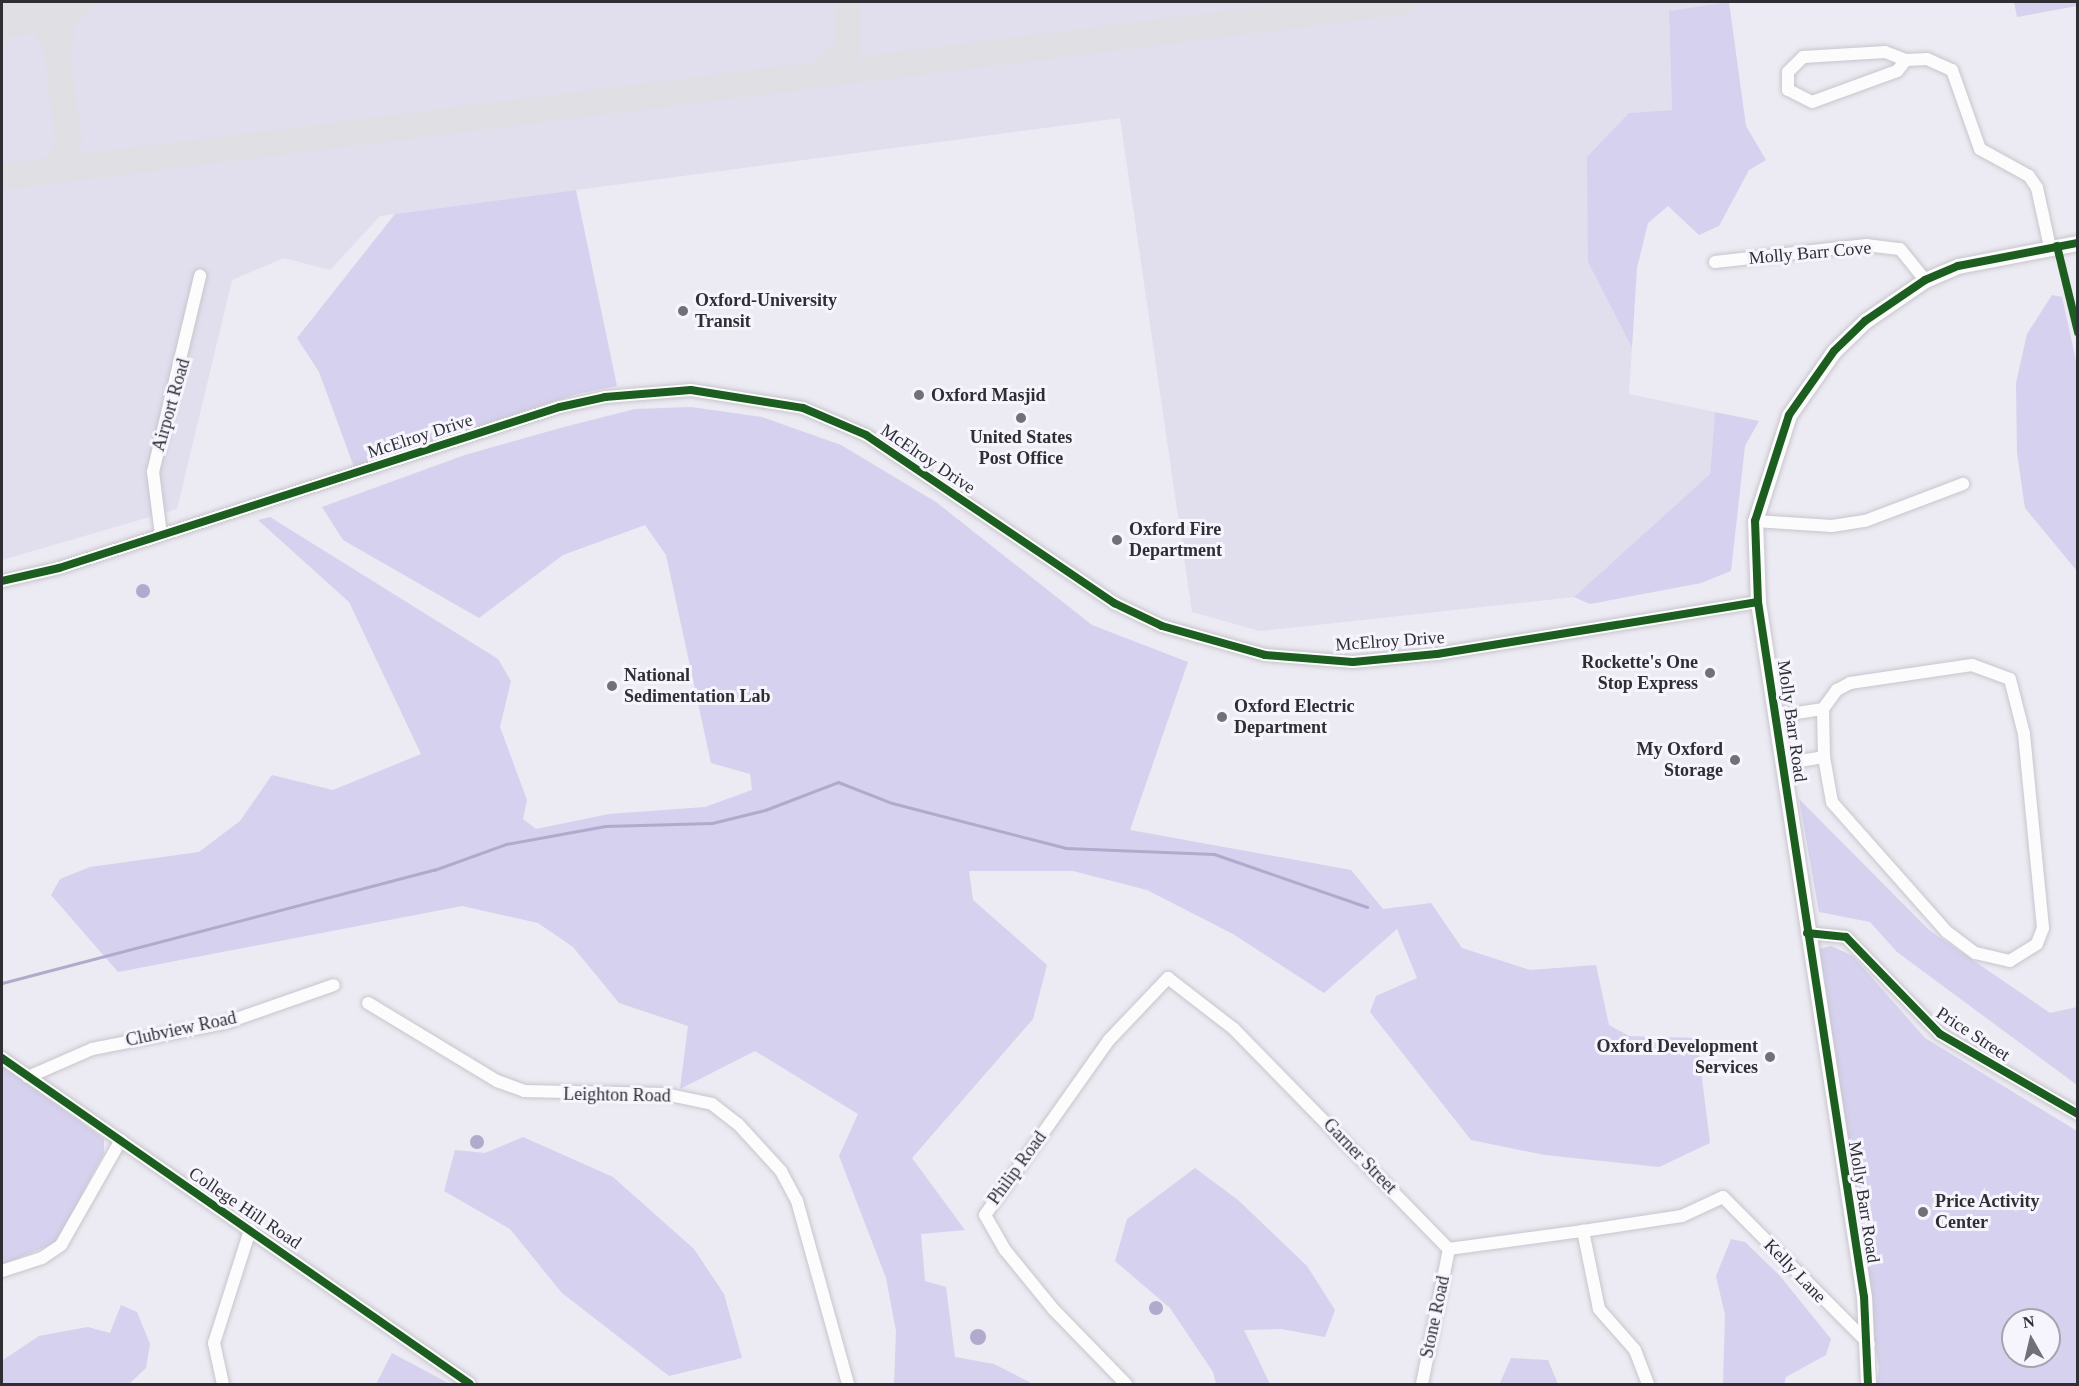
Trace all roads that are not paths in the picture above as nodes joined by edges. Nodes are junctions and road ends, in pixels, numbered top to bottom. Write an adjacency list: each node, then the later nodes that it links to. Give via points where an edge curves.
1 (1906, 60): 1 (street, via 1885,52 1803,57 1788,72 1788,90 1812,102 1897,71); 3 (street, via 1927,59 1952,70 1980,149 2029,176 2037,188)
2 (2078, 243): 3 (main road, Molly Barr Road)
3 (2050, 247): 6 (main road, Molly Barr Road, via 1958,266)
4 (1714, 262): 6 (street, Molly Barr Cove, via 1866,245 1900,249)
5 (200, 276): 9 (street, Airport Road, via 184,362 153,472)
6 (1925, 280): 8 (main road, Molly Barr Road, via 1865,321 1810,381 1773,454)
7 (1963, 484): 8 (street, via 1865,521 1832,526)
8 (1755, 521): 11 (main road, Molly Barr Road)
9 (161, 535): 10 (street, McElroy Drive); 11 (street, McElroy Drive, via 560,407 605,397 691,390 803,408 866,435 1114,603 1162,626 1265,655 1353,662 1437,654)
10 (2, 581)
11 (1758, 602): 13 (main road, Molly Barr Road)
12 (1823, 709): 13 (street); 14 (street); 14 (street, via 1850,682 1972,665 2010,679 2018,694 2035,840 2043,928 2037,944 2010,961 1993,960 1946,931 1832,802)
13 (1777, 716): 15 (main road, Molly Barr Road)
14 (1824, 757): 15 (street)
15 (1782, 764): 16 (main road, Molly Barr Road)
16 (1808, 933): 22 (street, Price Street, via 1846,937 1940,1034); 28 (main road, Molly Barr Road)
17 (1168, 978): 26 (street, Garner Street, via 1234,1029); 32 (street, Philip Road, via 1109,1040 985,1215 1005,1250 1054,1310)
18 (334, 984): 21 (street, Clubview Road, via 225,1023 92,1049)
19 (368, 1003): 31 (street, Leighton Road, via 497,1081 524,1091 665,1094 712,1104 738,1124 781,1171 797,1201)
20 (2, 1058): 21 (street, College Hill Road)
21 (28, 1077): 23 (street, College Hill Road)
22 (2078, 1114)
23 (121, 1140): 24 (street, College Hill Road); 27 (street, via 61,1245 42,1258)
24 (250, 1230): 29 (street, via 214,1343); 30 (street, College Hill Road)
25 (1583, 1231): 26 (street); 28 (street, Kelly Lane, via 1671,1218 1723,1197); 34 (street, via 1599,1309 1635,1350)
26 (1449, 1249): 33 (street, Stone Road)
27 (2, 1271)
28 (1869, 1344): 35 (main road, Molly Barr Road)
29 (223, 1384)
30 (470, 1384)
31 (848, 1384)
32 (1126, 1384)
33 (1422, 1384)
34 (1648, 1384)
35 (1868, 1384)

